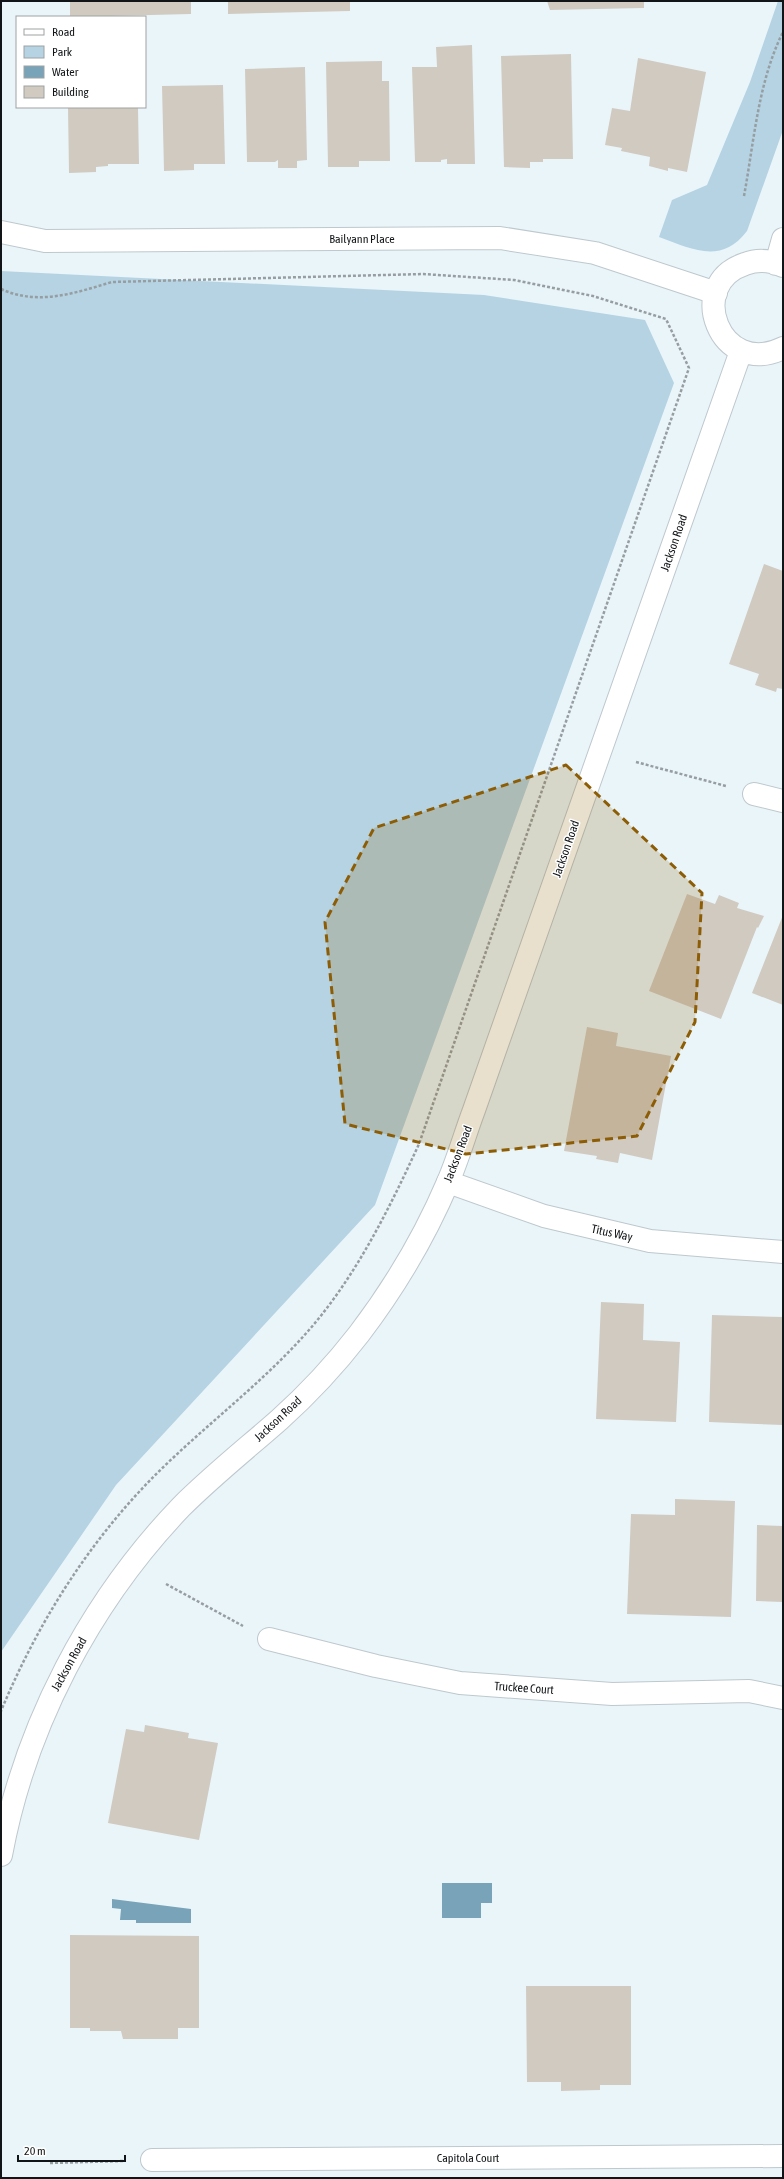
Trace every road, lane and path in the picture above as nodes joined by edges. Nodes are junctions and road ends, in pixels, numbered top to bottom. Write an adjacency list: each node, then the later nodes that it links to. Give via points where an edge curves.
1 (783, 32): 2 (path, via 765,85)
2 (744, 196)
3 (1, 232): 7 (street, Bailyann Place, via 45,241 500,238 595,253)
4 (783, 239): 5 (street)
5 (780, 265): 7 (street, via 768,261 753,261 739,266 726,274)
6 (1, 289): 18 (path, via 14,295 44,298 73,294 112,282 423,274 514,280 593,296 666,319 689,368 419,1144 390,1207 355,1267 316,1323 267,1375 174,1457 127,1506 87,1554 40,1631)
7 (716, 293): 9 (street, via 713,301 714,316 719,330 728,342)
8 (783, 348): 9 (street, via 773,353 757,355)
9 (741, 351): 13 (street, Jackson Road)
10 (636, 762): 11 (path)
11 (754, 794): 12 (street)
12 (783, 801)
13 (448, 1182): 14 (street, Titus Way, via 544,1216 650,1241); 19 (street, Jackson Road, via 402,1271 359,1334 321,1378 281,1418 181,1508 117,1586 74,1652 54,1692 18,1787)
14 (783, 1252)
15 (166, 1584): 16 (path)
16 (269, 1639): 17 (street, Truckee Court, via 376,1666 460,1683 612,1694 749,1691)
17 (783, 1698)
18 (1, 1711)
19 (1, 1855)
20 (783, 2156): 21 (street, Capitola Court)
21 (152, 2160): 22 (path)
22 (50, 2163)

